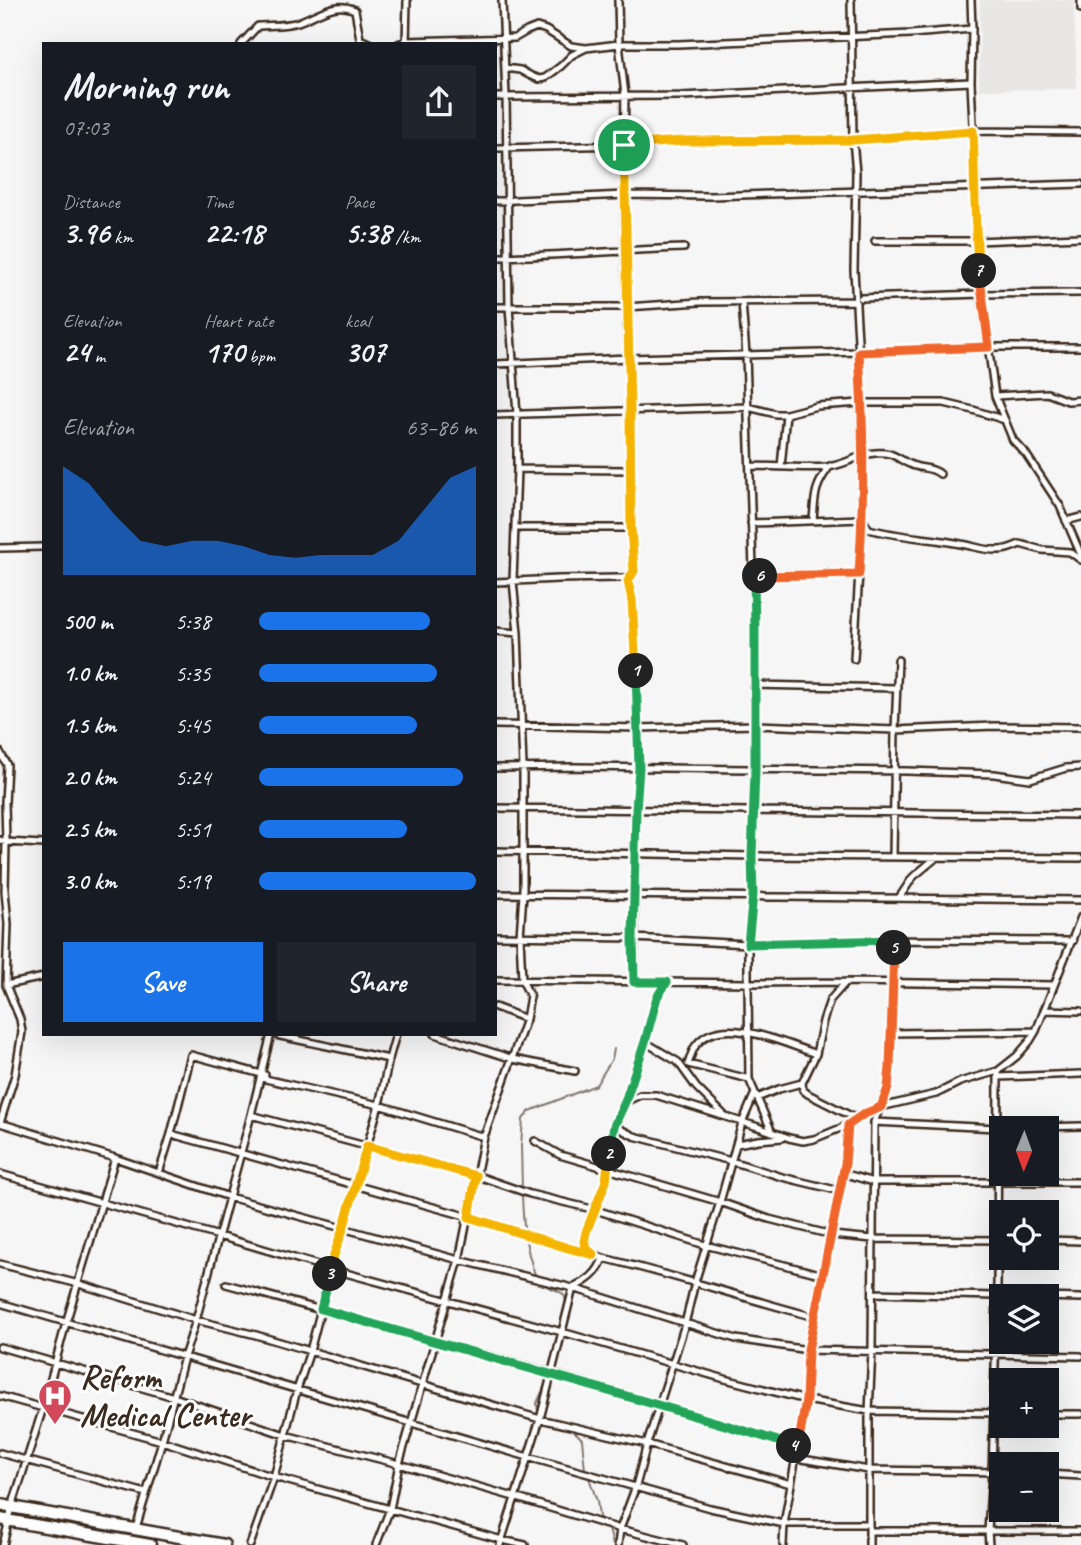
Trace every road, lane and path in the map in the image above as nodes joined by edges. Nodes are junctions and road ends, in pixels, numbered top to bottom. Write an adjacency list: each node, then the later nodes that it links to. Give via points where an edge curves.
1 (407, 0): 12 (street)
2 (502, 0): 9 (street)
3 (618, 0): 14 (street)
4 (850, 0): 40 (street, via 854,270)
5 (971, 0): 8 (street)
6 (1081, 0): 7 (street)
7 (1081, 9)
8 (972, 29): 14 (street); 17 (street)
9 (504, 38): 13 (street); 15 (street, via 537,27 571,46); 16 (street)
10 (243, 42): 11 (street, via 258,26 297,23 342,5 355,10 360,39)
11 (367, 42)
12 (406, 42)
13 (426, 42)
14 (619, 44): 15 (street); 18 (street)
15 (586, 48): 16 (street, via 545,78)
16 (505, 68): 19 (street)
17 (971, 82): 18 (street); 21 (street)
18 (625, 95): 19 (street); 23 (street)
19 (506, 96): 20 (street); 24 (street)
20 (497, 97)
21 (973, 131): 22 (street); 23 (street, via 853,140); 27 (street)
22 (1081, 132)
23 (624, 145): 24 (street); 28 (street)
24 (506, 147): 25 (street); 30 (street)
25 (497, 148)
26 (1081, 184): 27 (street)
27 (976, 188): 28 (street); 33 (street)
28 (625, 195): 30 (street); 35 (street)
29 (497, 201): 30 (street)
30 (507, 201): 37 (street)
31 (1081, 237): 33 (street)
32 (875, 241): 33 (street)
33 (976, 241): 39 (street)
34 (684, 248): 35 (street)
35 (625, 250): 37 (street); 44 (street)
36 (497, 257): 37 (street)
37 (508, 257): 43 (street)
38 (1081, 293): 39 (street)
39 (981, 294): 40 (street); 45 (street)
40 (859, 299): 41 (street); 47 (street)
41 (743, 302): 44 (street); 48 (street)
42 (497, 307): 43 (street)
43 (509, 307): 44 (street); 51 (street)
44 (627, 307): 49 (street)
45 (989, 347): 46 (street); 47 (street); 52 (street)
46 (1081, 347)
47 (859, 352): 48 (street); 54 (street)
48 (746, 355): 49 (street); 55 (street)
49 (629, 358): 51 (street); 56 (street)
50 (497, 364): 51 (street)
51 (513, 364): 57 (street)
52 (995, 397): 53 (street, via 1047,393 1068,401); 60 (street)
53 (1081, 400)
54 (861, 403): 58 (street); 60 (street, via 944,403); 61 (street)
55 (748, 407): 56 (street); 58 (street); 62 (street)
56 (630, 410): 57 (street); 66 (street)
57 (517, 414): 59 (street); 65 (street)
58 (786, 414): 64 (street)
59 (497, 415)
60 (1005, 420): 71 (street)
61 (862, 454): 63 (street); 67 (street, via 890,454); 69 (street)
62 (750, 466): 64 (street); 72 (street)
63 (830, 466): 64 (street); 70 (street, via 816,489)
64 (781, 467)
65 (517, 470): 66 (street); 73 (street)
66 (630, 470): 74 (street)
67 (940, 474)
68 (1081, 517): 71 (street)
69 (862, 519): 70 (street); 77 (street, via 869,529 899,536 985,550 1020,544); 78 (street)
70 (813, 521): 72 (street)
71 (1066, 521): 77 (street)
72 (751, 523): 79 (street)
73 (516, 528): 74 (street); 80 (street)
74 (631, 528): 81 (street, via 634,571)
75 (42, 547): 76 (street)
76 (0, 548)
77 (1081, 558)
78 (859, 574): 79 (street); 85 (street)
79 (754, 576): 87 (street)
80 (513, 581): 81 (street); 82 (street); 84 (street)
81 (628, 581): 93 (street)
82 (497, 582)
83 (497, 631): 84 (street)
84 (518, 633): 91 (street)
85 (853, 659)
86 (898, 660): 88 (street)
87 (754, 685): 88 (street); 90 (street)
88 (897, 688): 94 (street)
89 (497, 725): 91 (street)
90 (755, 725): 93 (street); 94 (street); 100 (street)
91 (522, 726): 93 (street); 96 (street)
92 (1081, 727): 94 (street)
93 (638, 728): 99 (street)
94 (895, 730): 106 (street)
95 (0, 752): 101 (street, via 7,765)
96 (523, 767): 98 (street); 99 (street); 103 (street)
97 (1081, 767): 100 (street, via 1030,779 907,771)
98 (497, 768)
99 (639, 768): 100 (street); 104 (street)
100 (755, 770): 105 (street)
101 (2, 803): 108 (street)
102 (497, 808): 103 (street)
103 (523, 809): 104 (street); 111 (street)
104 (636, 810): 105 (street); 112 (street)
105 (753, 810): 106 (street); 113 (street)
106 (893, 813): 107 (street); 114 (street)
107 (1081, 815)
108 (3, 841): 109 (street); 117 (street)
109 (42, 844)
110 (497, 851): 111 (street)
111 (523, 852): 112 (street); 119 (street)
112 (636, 853): 113 (street); 121 (street)
113 (752, 856): 114 (street); 120 (street)
114 (893, 857): 115 (street)
115 (937, 857): 116 (street); 122 (street, via 913,877)
116 (1081, 859)
117 (3, 891): 126 (street)
118 (497, 894): 119 (street)
119 (523, 894): 121 (street); 128 (street)
120 (753, 895): 121 (street); 122 (street); 132 (street)
121 (635, 896): 129 (street)
122 (899, 898): 123 (street)
123 (1081, 900)
124 (1081, 917): 131 (street)
125 (0, 924): 126 (street)
126 (8, 925): 141 (street)
127 (497, 936): 128 (street)
128 (520, 936): 129 (street); 135 (street)
129 (633, 938): 132 (street); 136 (street)
130 (894, 940): 131 (street); 132 (street); 139 (street)
131 (1073, 941): 142 (street)
132 (748, 944): 140 (street)
133 (42, 977): 141 (street)
134 (497, 980): 135 (street)
135 (522, 980): 136 (street); 146 (street, via 530,996)
136 (634, 982): 137 (street)
137 (667, 982): 140 (street); 154 (street, via 657,997)
138 (846, 982): 139 (street); 140 (street); 155 (street, via 830,1000)
139 (893, 982): 142 (street); 149 (street)
140 (748, 983): 148 (street)
141 (6, 985): 176 (street, via 22,1032)
142 (1053, 985): 144 (street)
143 (497, 1008): 146 (street)
144 (1044, 1010): 145 (street); 147 (street)
145 (1081, 1011)
146 (526, 1020): 157 (street)
147 (1036, 1031): 149 (street); 161 (street)
148 (749, 1032): 155 (street); 159 (street, via 715,1032 702,1038); 165 (street)
149 (891, 1033): 170 (street, via 888,1088)
150 (271, 1036): 164 (street)
151 (280, 1036): 156 (street)
152 (395, 1036): 156 (street)
153 (441, 1036): 157 (street)
154 (645, 1042): 158 (street); 168 (street)
155 (816, 1055): 166 (street)
156 (389, 1059): 169 (street)
157 (513, 1059): 160 (street); 185 (street)
158 (678, 1062): 159 (street); 173 (street)
159 (688, 1064): 165 (street)
160 (575, 1071)
161 (998, 1074): 162 (street); 170 (street); 172 (street)
162 (1081, 1074)
163 (268, 1076): 184 (street, via 191,1055)
164 (261, 1077): 169 (street); 171 (street)
165 (749, 1079): 167 (street)
166 (802, 1083): 167 (street); 174 (street, via 808,1094)
167 (756, 1096): 177 (street); 183 (street)
168 (625, 1102): 173 (street, via 656,1096); 179 (street)
169 (379, 1105): 185 (street); 189 (street)
170 (881, 1107): 174 (street); 175 (street)
171 (251, 1115): 189 (street); 190 (street)
172 (998, 1116)
173 (727, 1118): 177 (street)
174 (857, 1119): 178 (street)
175 (874, 1122): 182 (street); 198 (street)
176 (0, 1123): 191 (street)
177 (742, 1123): 183 (street); 188 (street)
178 (848, 1125): 186 (street, via 814,1139); 195 (street)
179 (614, 1126): 192 (street, via 634,1136); 193 (street)
180 (1081, 1126): 181 (street)
181 (1059, 1127)
182 (989, 1128)
183 (772, 1132): 186 (street)
184 (171, 1134): 190 (street); 194 (street)
185 (484, 1137): 197 (street)
186 (789, 1138): 188 (street)
187 (535, 1141): 193 (street, via 560,1155)
188 (737, 1144): 192 (street)
189 (367, 1146): 197 (street); 200 (street)
190 (241, 1154): 200 (street); 202 (street)
191 (115, 1158): 194 (street); 204 (street)
192 (731, 1161): 201 (street); 203 (street)
193 (608, 1169): 203 (street); 205 (street)
194 (159, 1173): 202 (street)
195 (843, 1173): 198 (street); 201 (street)
196 (0, 1174): 204 (street)
197 (477, 1176): 205 (street); 206 (street)
198 (873, 1182): 199 (street); 210 (street)
199 (1081, 1182)
200 (355, 1186): 206 (street); 207 (street)
201 (840, 1191): 208 (street)
202 (229, 1197): 207 (street); 209 (street)
203 (720, 1202): 208 (street); 214 (street)
204 (102, 1203): 209 (street); 222 (street)
205 (596, 1210): 214 (street); 215 (street, via 584,1242)
206 (469, 1217): 215 (street); 217 (street)
207 (343, 1229): 217 (street); 219 (street)
208 (832, 1235): 210 (street); 220 (street)
209 (219, 1236): 219 (street); 233 (street)
210 (873, 1239): 211 (street); 225 (street)
211 (989, 1240)
212 (1059, 1240): 213 (street)
213 (1081, 1241)
214 (705, 1245): 220 (street); 221 (street)
215 (594, 1255): 216 (street)
216 (603, 1258): 221 (street); 224 (street, via 586,1282)
217 (459, 1260): 224 (street); 229 (street)
218 (0, 1264): 222 (street)
219 (331, 1269): 229 (street); 231 (street)
220 (824, 1275): 232 (street)
221 (695, 1282): 232 (street); 235 (street)
222 (79, 1284): 233 (street); 234 (street)
223 (226, 1284): 231 (street)
224 (573, 1288): 235 (street); 236 (street)
225 (873, 1293): 226 (street); 241 (street)
226 (989, 1295)
227 (1059, 1297): 228 (street)
228 (1081, 1298)
229 (447, 1302): 236 (street); 237 (street)
230 (0, 1303): 234 (street)
231 (321, 1309): 237 (street); 240 (street)
232 (815, 1317): 239 (street)
233 (196, 1320): 240 (street); 245 (street)
234 (66, 1322): 245 (street); 246 (street)
235 (685, 1324): 239 (street, via 736,1339); 247 (street)
236 (562, 1332): 247 (street); 249 (street)
237 (436, 1342): 249 (street); 250 (street)
238 (0, 1347): 246 (street)
239 (808, 1350): 241 (street); 254 (street)
240 (310, 1351): 250 (street); 251 (street)
241 (872, 1351): 242 (street); 257 (street)
242 (989, 1354)
243 (996, 1354): 244 (street); 248 (street)
244 (1081, 1356)
245 (184, 1357): 251 (street); 253 (street)
246 (55, 1363): 253 (street); 256 (street)
247 (672, 1365): 254 (street); 255 (street)
248 (995, 1368)
249 (551, 1373): 255 (street); 261 (street)
250 (424, 1383): 261 (street); 262 (street)
251 (297, 1390): 262 (street); 263 (street)
252 (0, 1395): 256 (street)
253 (174, 1397): 263 (street); 264 (street)
254 (806, 1400): 257 (street); 266 (street)
255 (659, 1405): 265 (street); 266 (street)
256 (43, 1408): 264 (street); 270 (street)
257 (869, 1411): 258 (street); 272 (street)
258 (989, 1413)
259 (1059, 1414): 260 (street)
260 (1081, 1414)
261 (540, 1419): 265 (street); 268 (street)
262 (412, 1422): 268 (street); 271 (street)
263 (285, 1435): 271 (street); 276 (street)
264 (162, 1441): 276 (street); 279 (street)
265 (647, 1444): 277 (street); 278 (street)
266 (798, 1447): 269 (street)
267 (0, 1453): 270 (street)
268 (528, 1457): 278 (street); 280 (street)
269 (796, 1458): 272 (street); 277 (street)
270 (27, 1460): 279 (street); 282 (street)
271 (399, 1464): 280 (street); 283 (street)
272 (869, 1470): 273 (street); 288 (street)
273 (989, 1472)
274 (1059, 1475): 275 (street)
275 (1081, 1476)
276 (274, 1477): 283 (street); 297 (street)
277 (791, 1484): 286 (street)
278 (636, 1486): 286 (street); 289 (street)
279 (146, 1493): 287 (street)
280 (514, 1497): 289 (street); 292 (street)
281 (0, 1505): 282 (highway)
282 (12, 1507): 285 (street); 287 (highway)
283 (390, 1508): 292 (street); 298 (street)
284 (989, 1516): 290 (street)
285 (5, 1519): 293 (highway); 294 (street)
286 (784, 1524): 288 (street); 302 (street)
287 (136, 1528): 296 (highway)
288 (870, 1528): 290 (street); 303 (street)
289 (620, 1529): 300 (street); 301 (street)
290 (988, 1531): 291 (street); 304 (street)
291 (1081, 1531)
292 (501, 1543): 299 (street)
293 (135, 1544): 295 (highway)
294 (3, 1545)
295 (150, 1545)
296 (224, 1545)
297 (250, 1545)
298 (376, 1545)
299 (525, 1545)
300 (618, 1545)
301 (683, 1545)
302 (783, 1545)
303 (869, 1545)
304 (989, 1545)

